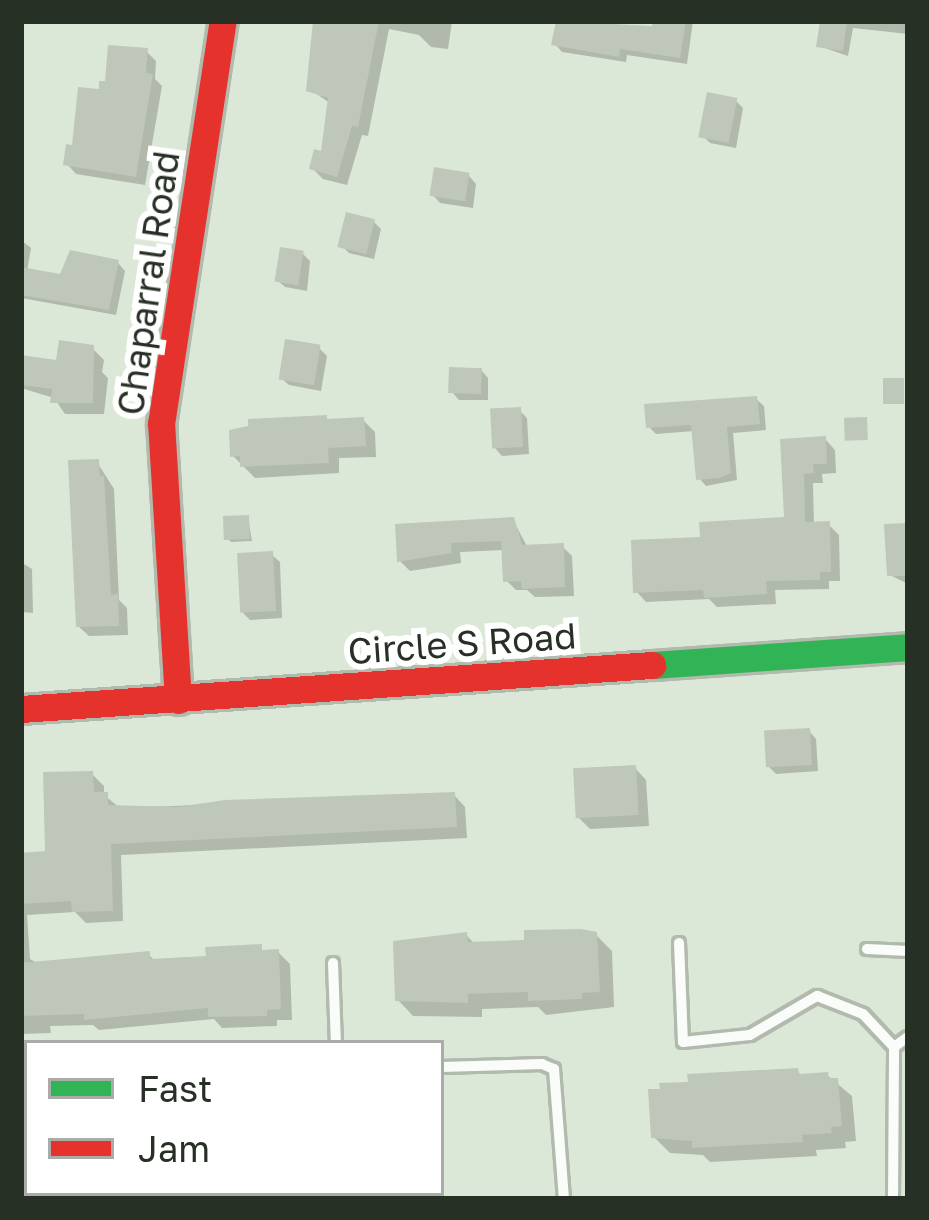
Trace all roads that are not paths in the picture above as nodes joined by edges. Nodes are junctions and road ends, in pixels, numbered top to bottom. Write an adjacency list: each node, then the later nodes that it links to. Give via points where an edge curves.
1 (223, 21): 3 (street, Chaparral Road, via 161,424)
2 (908, 647): 3 (street, Circle S Road)
3 (178, 700): 4 (street, Circle S Road)
4 (21, 709)
5 (679, 943): 11 (lane, via 683,1042 750,1035 817,996 863,1015)
6 (867, 950): 7 (lane)
7 (908, 951)
8 (333, 963): 10 (lane)
9 (908, 1037): 11 (lane)
10 (335, 1040)
11 (894, 1047): 14 (lane)
12 (444, 1067): 13 (lane, via 554,1070)
13 (564, 1199)
14 (893, 1199)

